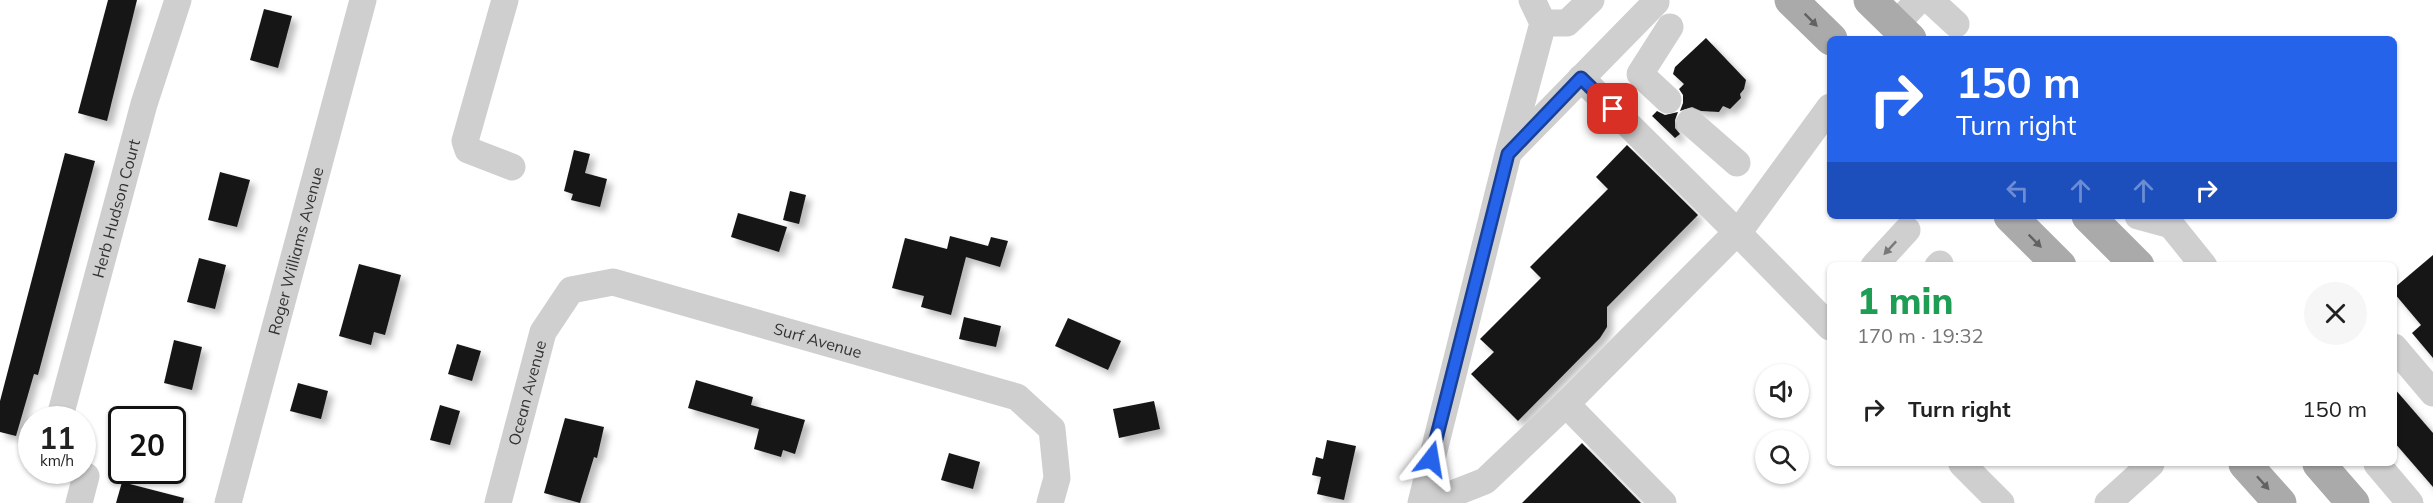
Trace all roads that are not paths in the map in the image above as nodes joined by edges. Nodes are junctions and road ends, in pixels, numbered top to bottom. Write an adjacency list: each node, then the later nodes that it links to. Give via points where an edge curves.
1 (178, 0): 36 (street, Herb Hudson Court, via 144,104)
2 (363, 0): 44 (street, Roger Williams Avenue)
3 (505, 0): 21 (street, via 465,141 468,150)
4 (1591, 0): 10 (street, via 1566,23)
5 (1791, 0): 14 (main road, one-way to 14)
6 (1870, 0): 13 (main road)
7 (1919, 0): 13 (street)
8 (1930, 0): 11 (street)
9 (1656, 1): 15 (street)
10 (1537, 12): 19 (street)
11 (1956, 24)
12 (1670, 27): 16 (street, via 1640,74)
13 (1896, 34)
14 (1828, 36)
15 (1581, 78): 19 (street); 26 (street)
16 (1668, 100)
17 (1827, 111): 26 (street)
18 (1690, 122): 20 (street)
19 (1508, 154): 47 (street)
20 (1737, 163)
21 (512, 166)
22 (2013, 219): 28 (main road, one-way to 28)
23 (2149, 219): 30 (street, via 2171,225)
24 (2107, 221): 29 (main road)
25 (1907, 230): 27 (street, one-way to 27)
26 (1737, 232): 32 (street); 35 (street)
27 (1878, 262)
28 (2056, 262)
29 (2135, 262)
30 (2202, 262)
31 (571, 290): 45 (street, Ocean Avenue, via 543,332); 46 (street, Surf Avenue, via 613,282 1017,397 1052,429 1057,478)
32 (1827, 324)
33 (2397, 351): 34 (street)
34 (2433, 393)
35 (1566, 404): 48 (street, via 1485,481); 49 (street)
36 (63, 406)
37 (1964, 466): 50 (street)
38 (2149, 466): 51 (street)
39 (2247, 466): 52 (main road, one-way to 52)
40 (2321, 466): 53 (main road)
41 (2378, 466): 54 (street)
42 (84, 484): 43 (street)
43 (79, 503)
44 (228, 503)
45 (498, 503)
46 (1050, 503)
47 (1420, 503)
48 (1429, 503)
49 (1664, 503)
50 (2001, 503)
51 (2108, 503)
52 (2280, 503)
53 (2354, 503)
54 (2410, 503)

